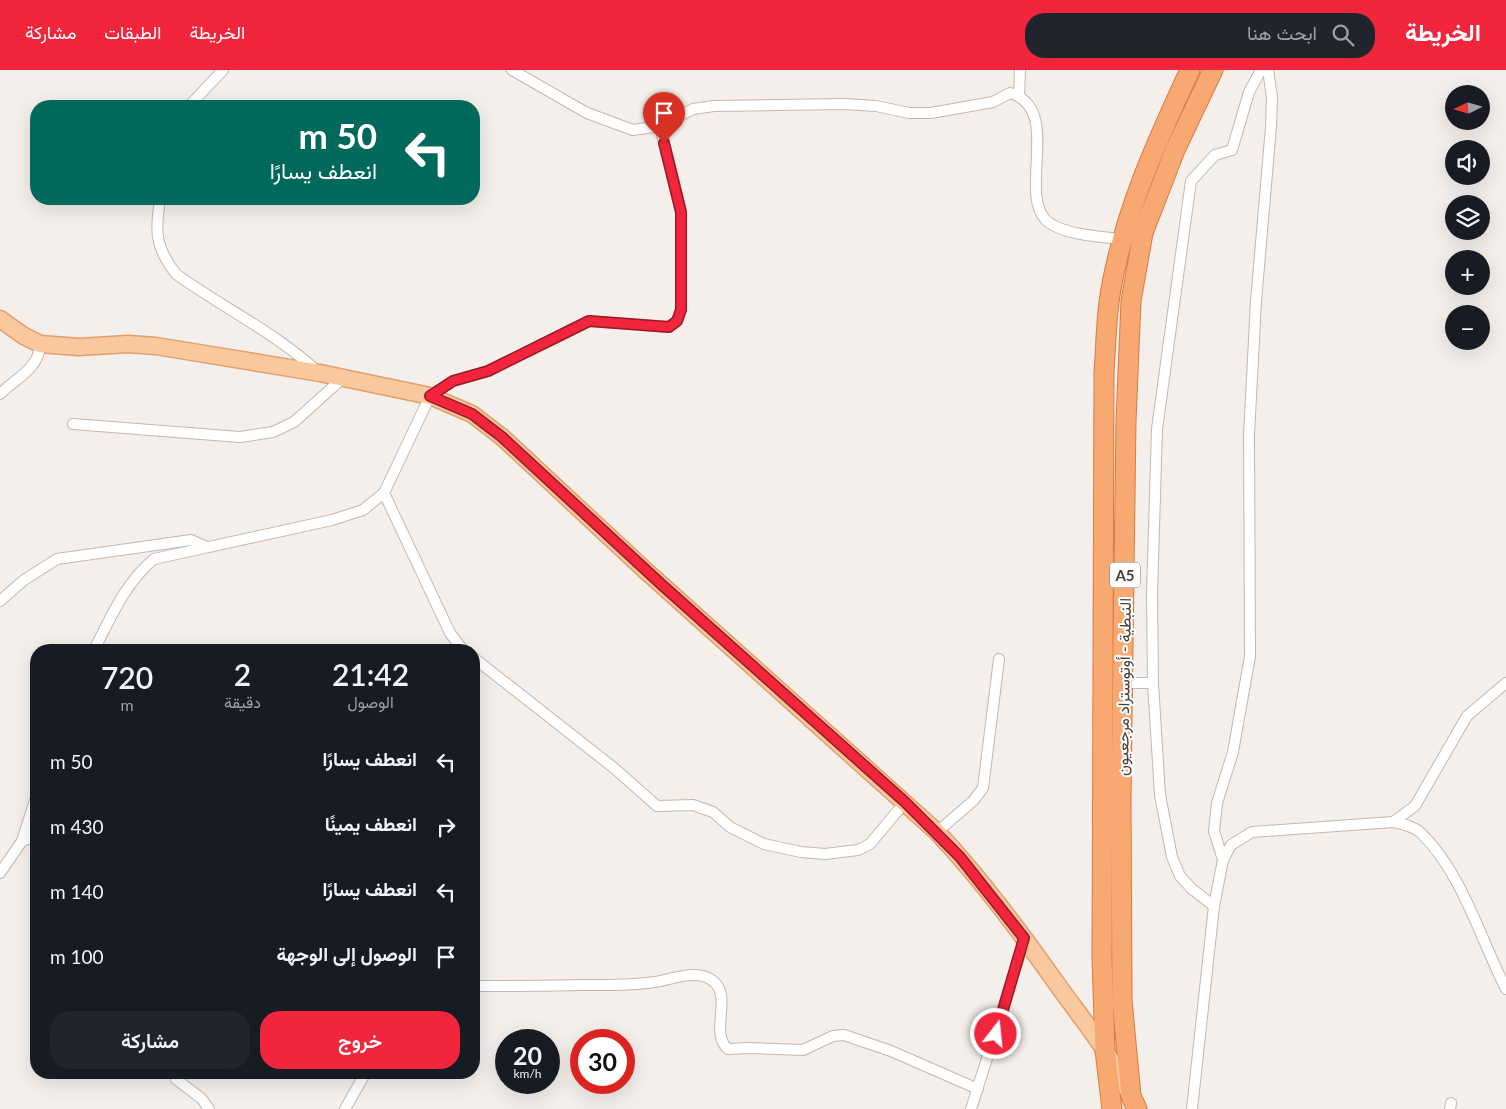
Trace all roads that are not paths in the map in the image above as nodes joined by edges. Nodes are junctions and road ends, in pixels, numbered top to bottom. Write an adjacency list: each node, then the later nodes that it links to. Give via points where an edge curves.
1 (223, 70): 9 (street)
2 (512, 70): 10 (street, via 588,113 633,130)
3 (1020, 70): 8 (street)
4 (1190, 70): 12 (highway, النبطية - أوتوستراد مرجعيون / A5, via 1144,172)
5 (1213, 70): 27 (highway, النبطية - أوتوستراد مرجعيون / A5, via 1175,150 1143,233 1131,301 1126,421)
6 (1260, 70): 29 (street, via 1249,92 1232,150 1215,155 1191,181 1186,203 1157,429)
7 (1268, 70): 36 (street, via 1272,127 1256,301 1249,435 1250,656 1233,752 1217,803 1214,832)
8 (1018, 96): 10 (street, via 1010,93 993,102 967,109 931,113 844,104 714,106 694,109); 12 (street, via 1031,108 1038,153 1037,196 1046,219 1055,226 1077,233)
9 (196, 100)
10 (660, 126): 18 (street, via 681,212 681,310 677,321 669,327 589,321 488,371 453,381)
11 (159, 205): 15 (street, via 158,245 176,274 273,335)
12 (1123, 240): 42 (highway, النبطية - أوتوستراد مرجعيون / A5, via 1111,290 1104,373 1101,879)
13 (0, 319): 14 (main road)
14 (40, 344): 15 (main road, via 156,346); 17 (street, via 34,363)
15 (320, 374): 16 (main road)
16 (343, 378): 18 (main road); 19 (street, via 294,422 273,432 240,436)
17 (0, 394)
18 (430, 396): 20 (street); 30 (main road, via 472,414 502,437)
19 (73, 424)
20 (384, 493): 21 (street, via 363,510 332,520); 24 (street, via 450,633)
21 (207, 547): 22 (street, via 191,540 57,559 24,580); 23 (street, via 154,559 143,568 121,597)
22 (0, 601)
23 (97, 644)
24 (458, 644)
25 (999, 659): 33 (street, via 983,788)
26 (480, 663): 30 (street, via 657,806 693,805 713,812 730,827 764,844 825,854 858,850 870,844)
27 (1124, 683): 29 (street); 46 (highway, النبطية - أوتوستراد مرجعيون / A5, via 1122,1000)
28 (1506, 683): 32 (street, via 1467,716 1415,806)
29 (1153, 684): 38 (street, via 1160,795 1172,858 1180,876)
30 (905, 802): 33 (main road)
31 (30, 816): 35 (street)
32 (1392, 822): 36 (street, via 1252,832 1231,845); 41 (street, via 1420,832 1436,852 1459,889)
33 (937, 832): 39 (main road)
34 (30, 838): 35 (street)
35 (22, 841): 37 (street)
36 (1223, 860): 38 (street)
37 (0, 873)
38 (1214, 906): 51 (street)
39 (1024, 938): 42 (main road); 45 (street)
40 (480, 986): 45 (street, via 624,984 699,976 718,986 723,1045 728,1049 803,1050 833,1036 844,1035)
41 (1506, 989)
42 (1105, 1050): 46 (main road); 50 (highway, النبطية - أوتوستراد مرجعيون / A5)
43 (362, 1079): 48 (street)
44 (176, 1080): 47 (street, via 202,1099)
45 (978, 1089): 49 (street)
46 (1134, 1102)
47 (209, 1109)
48 (345, 1109)
49 (971, 1109)
50 (1112, 1109)
51 (1192, 1109)

